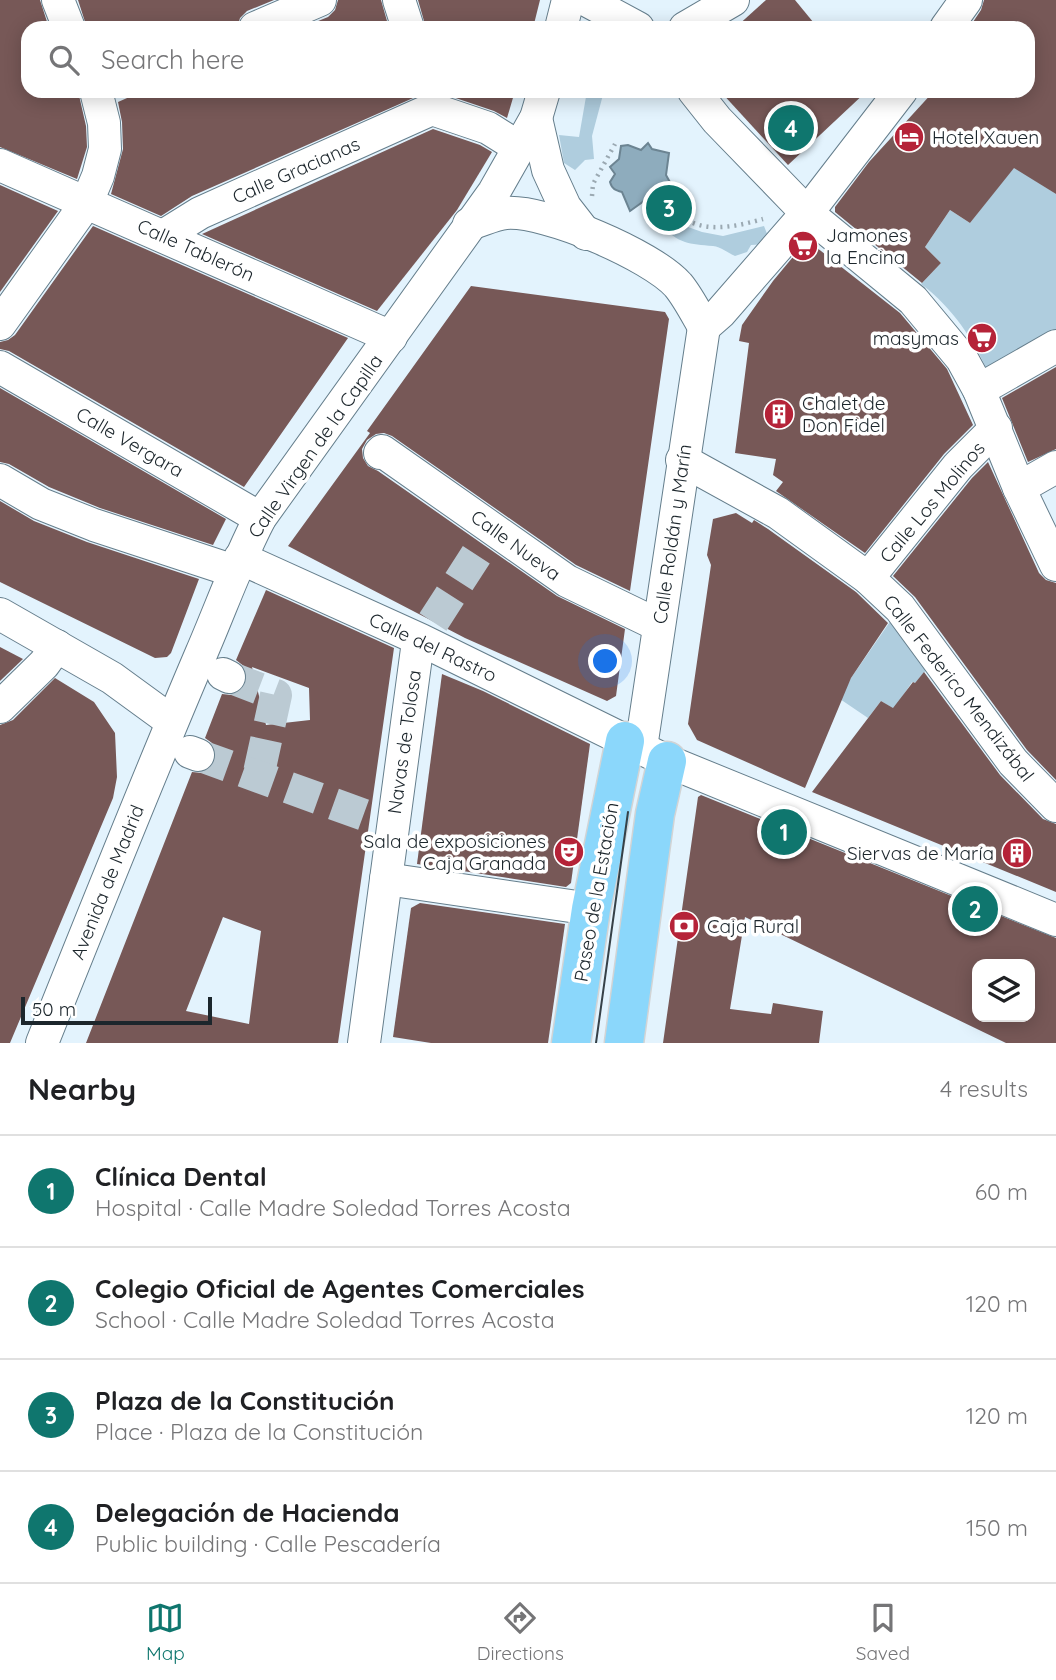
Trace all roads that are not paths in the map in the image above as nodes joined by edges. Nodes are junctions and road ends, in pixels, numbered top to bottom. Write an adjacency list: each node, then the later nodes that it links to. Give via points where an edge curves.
1 (58, 0): 8 (street)
2 (320, 0): 9 (street)
3 (399, 0): 10 (street)
4 (568, 0): 11 (street)
5 (586, 0): 12 (street)
6 (733, 0): 13 (street)
7 (967, 0): 14 (street)
8 (66, 21)
9 (271, 21)
10 (406, 21)
11 (563, 21)
12 (625, 21)
13 (697, 21)
14 (951, 21)
15 (102, 98): 22 (street, via 105,149)
16 (700, 98): 23 (street)
17 (896, 98): 23 (street)
18 (429, 100): 20 (street); 26 (street, Calle Gracianas, via 200,213)
19 (540, 104): 20 (street, Calle Virgen de la Capilla); 25 (street, via 548,170 565,207)
20 (520, 148): 24 (street, Calle Virgen de la Capilla)
21 (0, 165): 22 (street, Calle Tablerón)
22 (88, 202): 26 (street, Calle Tablerón); 27 (street)
23 (807, 213): 28 (street); 32 (street, via 913,300 962,359)
24 (469, 224): 25 (street, via 505,213 547,220); 29 (street, Calle Virgen de la Capilla)
25 (586, 234): 28 (street, via 618,245 663,272 678,286)
26 (163, 236): 29 (street, Calle Tablerón)
27 (0, 324)
28 (704, 327): 35 (street, Calle Roldán y Marín)
29 (391, 337): 39 (street, Calle Virgen de la Capilla)
30 (1056, 346): 32 (street)
31 (0, 367): 39 (street, Calle Vergara)
32 (979, 390): 33 (street)
33 (996, 428): 38 (street); 42 (street, Calle Los Molinos, via 958,466)
34 (382, 451): 44 (street, Calle Nueva, via 491,532 567,581)
35 (682, 460): 42 (street, Calle Federico Mendizábal, via 778,513); 44 (street, Calle Roldán y Marín)
36 (1056, 467): 38 (street)
37 (0, 480): 40 (street, Calle del Rastro, via 52,508)
38 (1019, 488): 41 (street)
39 (260, 518): 40 (street, Calle Virgen de la Capilla)
40 (237, 564): 48 (street, Calle Virgen de la Capilla); 49 (street, Calle del Rastro, via 421,640)
41 (1056, 565)
42 (868, 578): 50 (street, Calle Federico Mendizábal, via 900,608 1013,762)
43 (0, 614): 46 (street)
44 (658, 625): 49 (street, Calle Roldán y Marín)
45 (425, 634): 51 (street, Navas de Tolosa, via 381,821)
46 (57, 646): 47 (street); 48 (street, via 123,685)
47 (0, 707)
48 (171, 721): 54 (street, Avenida de Madrid)
49 (644, 748): 52 (main road, Paseo de la Estación); 53 (street, Calle del Rastro); 57 (main road, via 655,814)
50 (1056, 806)
51 (386, 879): 52 (street); 55 (street, Navas de Tolosa)
52 (591, 909): 56 (main road, Paseo de la Estación)
53 (1056, 920)
54 (42, 1043)
55 (364, 1043)
56 (571, 1043)
57 (624, 1043)

